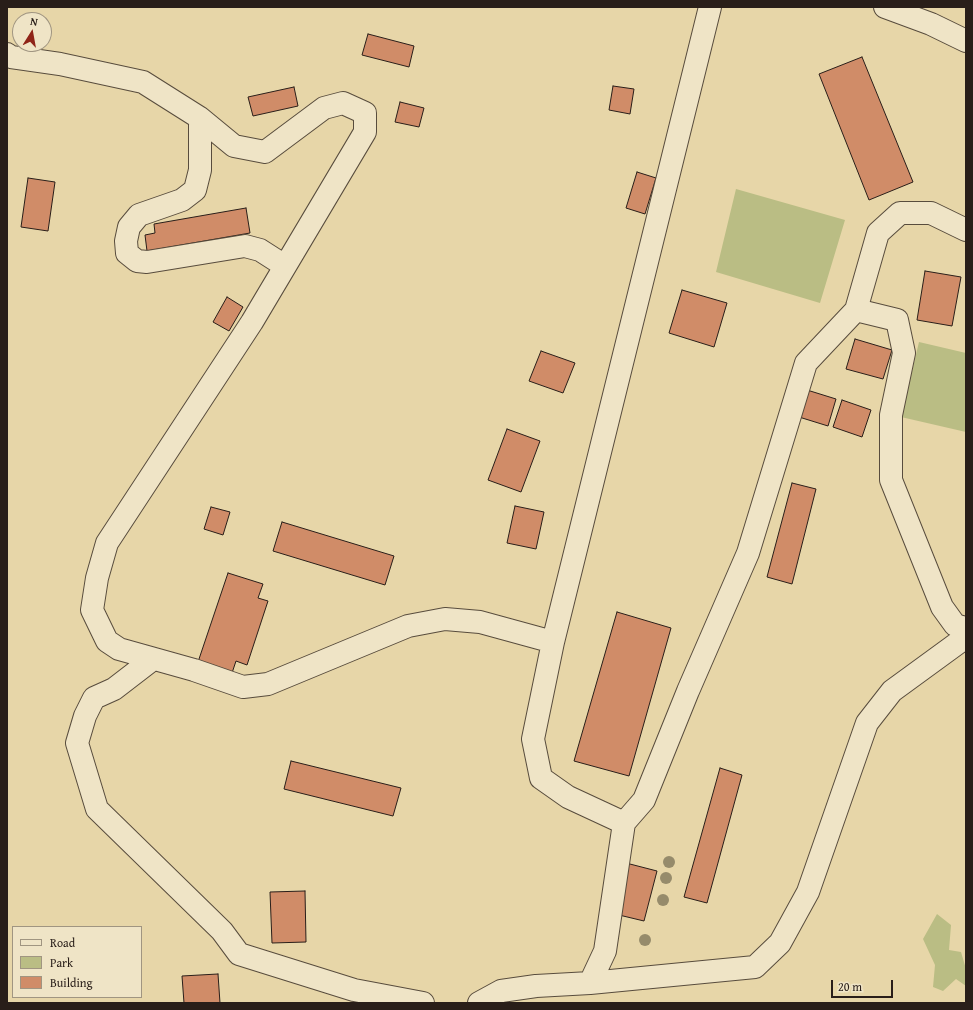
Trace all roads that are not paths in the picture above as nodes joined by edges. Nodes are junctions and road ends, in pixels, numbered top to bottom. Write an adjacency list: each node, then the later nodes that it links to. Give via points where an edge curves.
1 (710, 7): 11 (street)
2 (885, 7): 3 (street, via 931,24)
3 (966, 41)
4 (7, 54): 5 (street, via 11,57 60,64 143,82)
5 (200, 118): 7 (street, via 200,170 195,190 182,200 139,215 129,227 127,253 137,260 147,262 245,246 260,250); 7 (street, via 234,146 265,152 324,108 343,103 366,113 365,132)
6 (966, 230): 8 (street, via 931,213 900,213 878,234)
7 (285, 266): 12 (street, via 252,322 107,543 97,578 92,610 107,641 118,649)
8 (856, 310): 9 (street, via 897,320 904,353 891,415 891,480 942,607 955,625); 13 (street, via 806,363 748,553 644,800)
9 (966, 628)
10 (966, 637): 14 (street, via 892,691 867,723 808,892 780,943 755,967)
11 (553, 642): 12 (street, via 480,622 445,619 408,626 268,684 243,687); 13 (street, via 533,739 541,778 568,798)
12 (153, 659): 15 (street, via 114,690 94,698 85,716 77,743 97,809 222,931 239,954 354,990)
13 (624, 823): 14 (street, via 605,951)
14 (590, 982): 16 (street, via 501,991)
15 (423, 1003)
16 (479, 1003)

